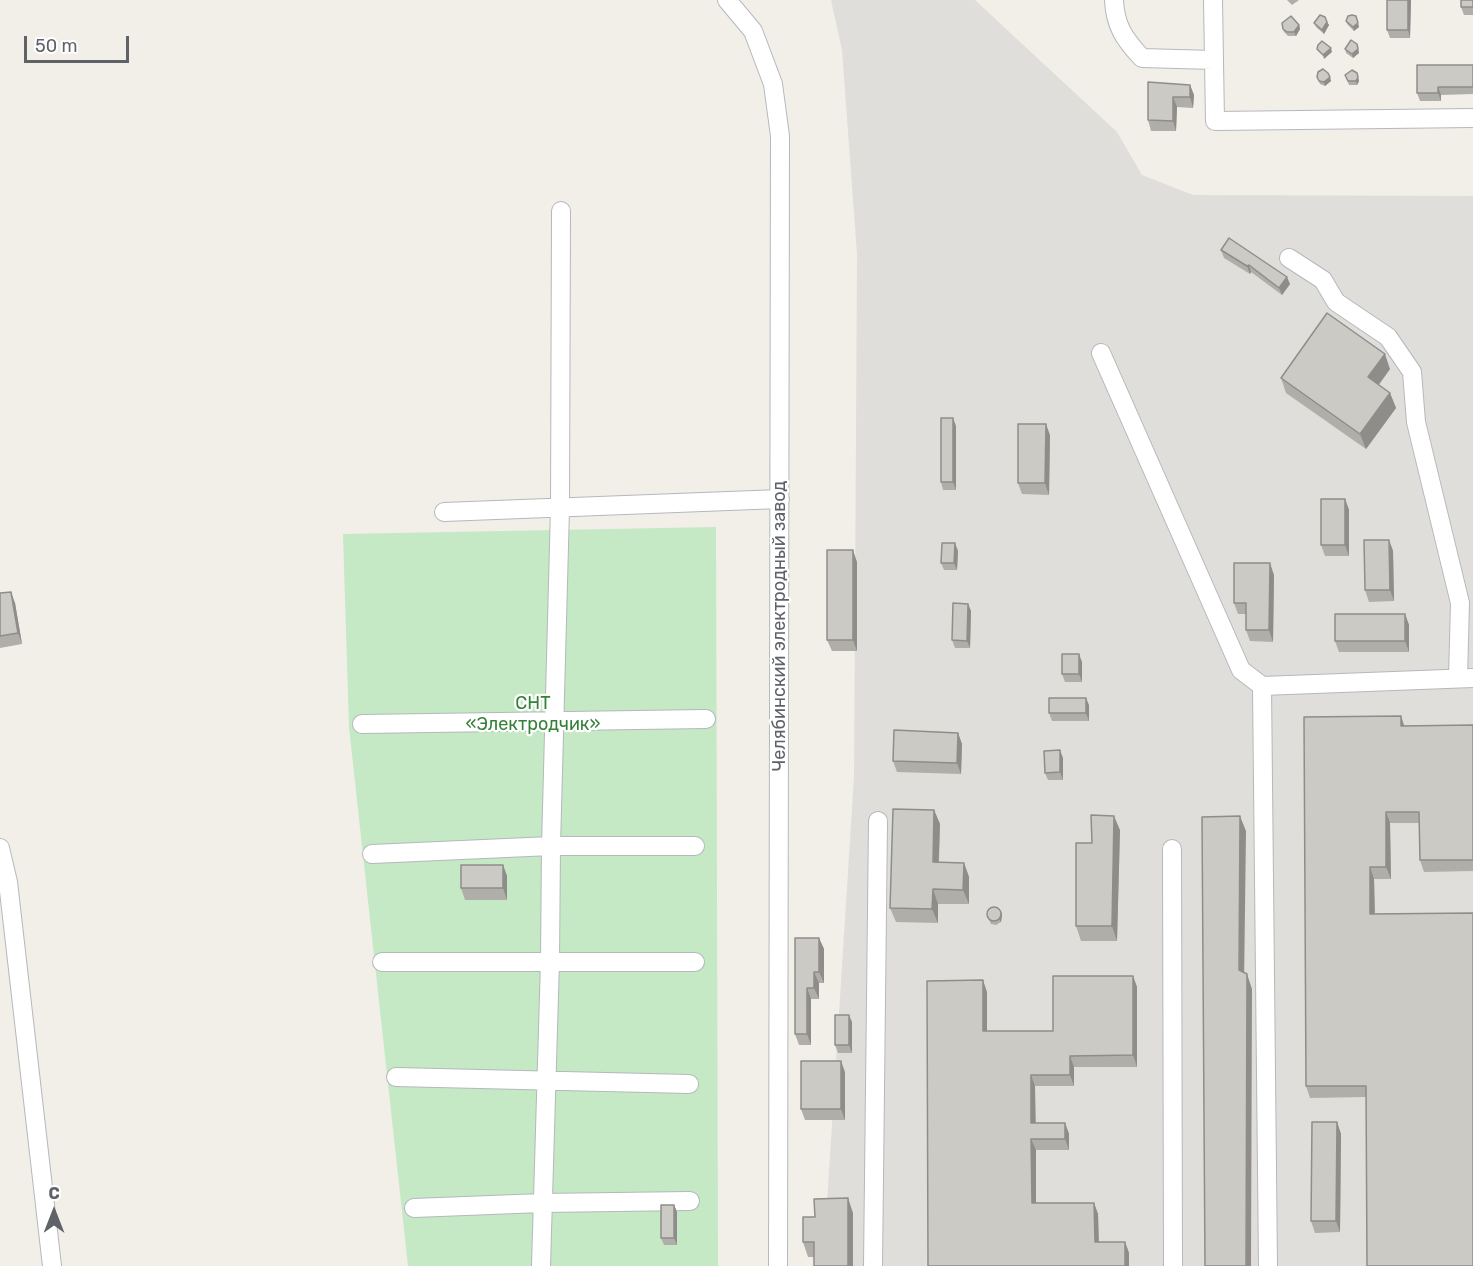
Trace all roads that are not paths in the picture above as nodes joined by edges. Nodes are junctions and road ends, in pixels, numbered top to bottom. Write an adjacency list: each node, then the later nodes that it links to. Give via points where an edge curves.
1 (727, 0): 9 (street, Челябинский электродный завод, via 753,31 773,84 780,136)
2 (1114, 0): 4 (street, via 1124,38 1142,58)
3 (1213, 0): 4 (street)
4 (1214, 60): 5 (street, via 1215,121)
5 (1473, 118)
6 (561, 211): 10 (street)
7 (1289, 258): 12 (street, via 1323,280 1336,302 1388,337 1412,372 1416,422 1460,603)
8 (1101, 353): 13 (street, via 1241,670)
9 (780, 499): 10 (street); 34 (street, Челябинский электродный завод)
10 (560, 508): 11 (street); 15 (street)
11 (444, 512)
12 (1466, 678): 13 (street)
13 (1262, 686): 37 (street)
14 (706, 719): 15 (street)
15 (554, 722): 16 (street); 18 (street)
16 (362, 724)
17 (878, 821): 35 (street)
18 (551, 846): 19 (street); 22 (street); 23 (street)
19 (695, 846)
20 (0, 848): 32 (street, via 8,882)
21 (1172, 849): 36 (street)
22 (372, 854)
23 (550, 960): 24 (street); 25 (street); 27 (street)
24 (382, 962)
25 (695, 962)
26 (396, 1077): 27 (street)
27 (546, 1080): 28 (street); 30 (street)
28 (689, 1084)
29 (690, 1201): 30 (street)
30 (542, 1203): 31 (street); 33 (street)
31 (414, 1208)
32 (52, 1266)
33 (541, 1266)
34 (778, 1266)
35 (873, 1266)
36 (1173, 1266)
37 (1268, 1266)

